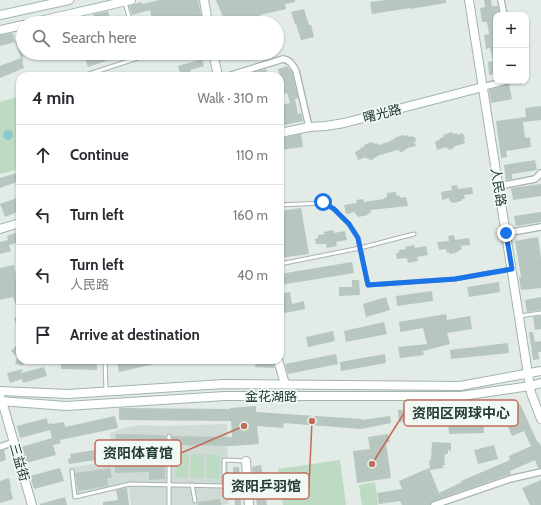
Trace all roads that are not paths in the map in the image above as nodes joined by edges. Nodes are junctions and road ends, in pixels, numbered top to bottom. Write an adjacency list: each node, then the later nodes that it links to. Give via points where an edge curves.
1 (69, 0): 7 (main road)
2 (204, 0): 10 (main road)
3 (469, 0): 21 (main road, 人民路)
4 (501, 0): 6 (street)
5 (128, 1): 8 (main road); 9 (lane)
6 (503, 12)
7 (0, 15)
8 (62, 16)
9 (129, 16)
10 (207, 16)
11 (16, 27): 12 (main road)
12 (0, 30)
13 (284, 59): 22 (street, via 288,60 296,71)
14 (135, 60): 17 (lane)
15 (215, 60): 18 (main road)
16 (280, 60): 19 (street)
17 (96, 72)
18 (217, 72)
19 (241, 72)
20 (495, 84): 21 (street)
21 (483, 87): 22 (main road, 曙光路, via 344,123); 25 (main road, 人民路)
22 (309, 127): 23 (main road, 曙光路)
23 (284, 132)
24 (541, 173): 25 (street, via 534,179)
25 (499, 186): 30 (main road, 人民路)
26 (284, 205): 32 (lane, via 323,202 349,224 358,238)
27 (16, 224): 29 (main road)
28 (541, 227): 30 (street)
29 (0, 229)
30 (506, 233): 34 (main road, 人民路)
31 (414, 234): 32 (lane)
32 (360, 248): 33 (lane); 34 (lane, via 368,285 455,279)
33 (284, 263)
34 (512, 269): 36 (main road, 人民路)
35 (541, 313): 36 (lane)
36 (519, 316): 40 (main road, 人民路)
37 (105, 364): 45 (lane)
38 (279, 364): 42 (main road)
39 (541, 371): 40 (main road)
40 (528, 374): 42 (main road, via 460,386); 43 (main road, 人民路)
41 (541, 383): 43 (main road, 金花湖路)
42 (285, 384): 45 (main road, via 224,384)
43 (530, 386): 46 (main road, 金花湖路, via 461,396 225,396 66,406); 47 (main road, 人民路)
44 (0, 391): 45 (main road, via 68,394)
45 (106, 392)
46 (1, 399): 49 (main road, 三益街)
47 (541, 419)
48 (169, 436): 52 (lane)
49 (14, 442): 50 (street); 59 (main road, 三益街)
50 (0, 447)
51 (156, 458): 52 (lane)
52 (169, 459): 56 (lane)
53 (246, 461): 57 (lane, via 224,460 224,486); 61 (main road)
54 (72, 471): 56 (lane, via 75,497 130,484)
55 (541, 472): 62 (street, via 510,479)
56 (169, 485): 57 (lane); 60 (lane)
57 (192, 485): 58 (lane)
58 (195, 501)
59 (32, 505)
60 (169, 505)
61 (249, 505)
62 (434, 505)

